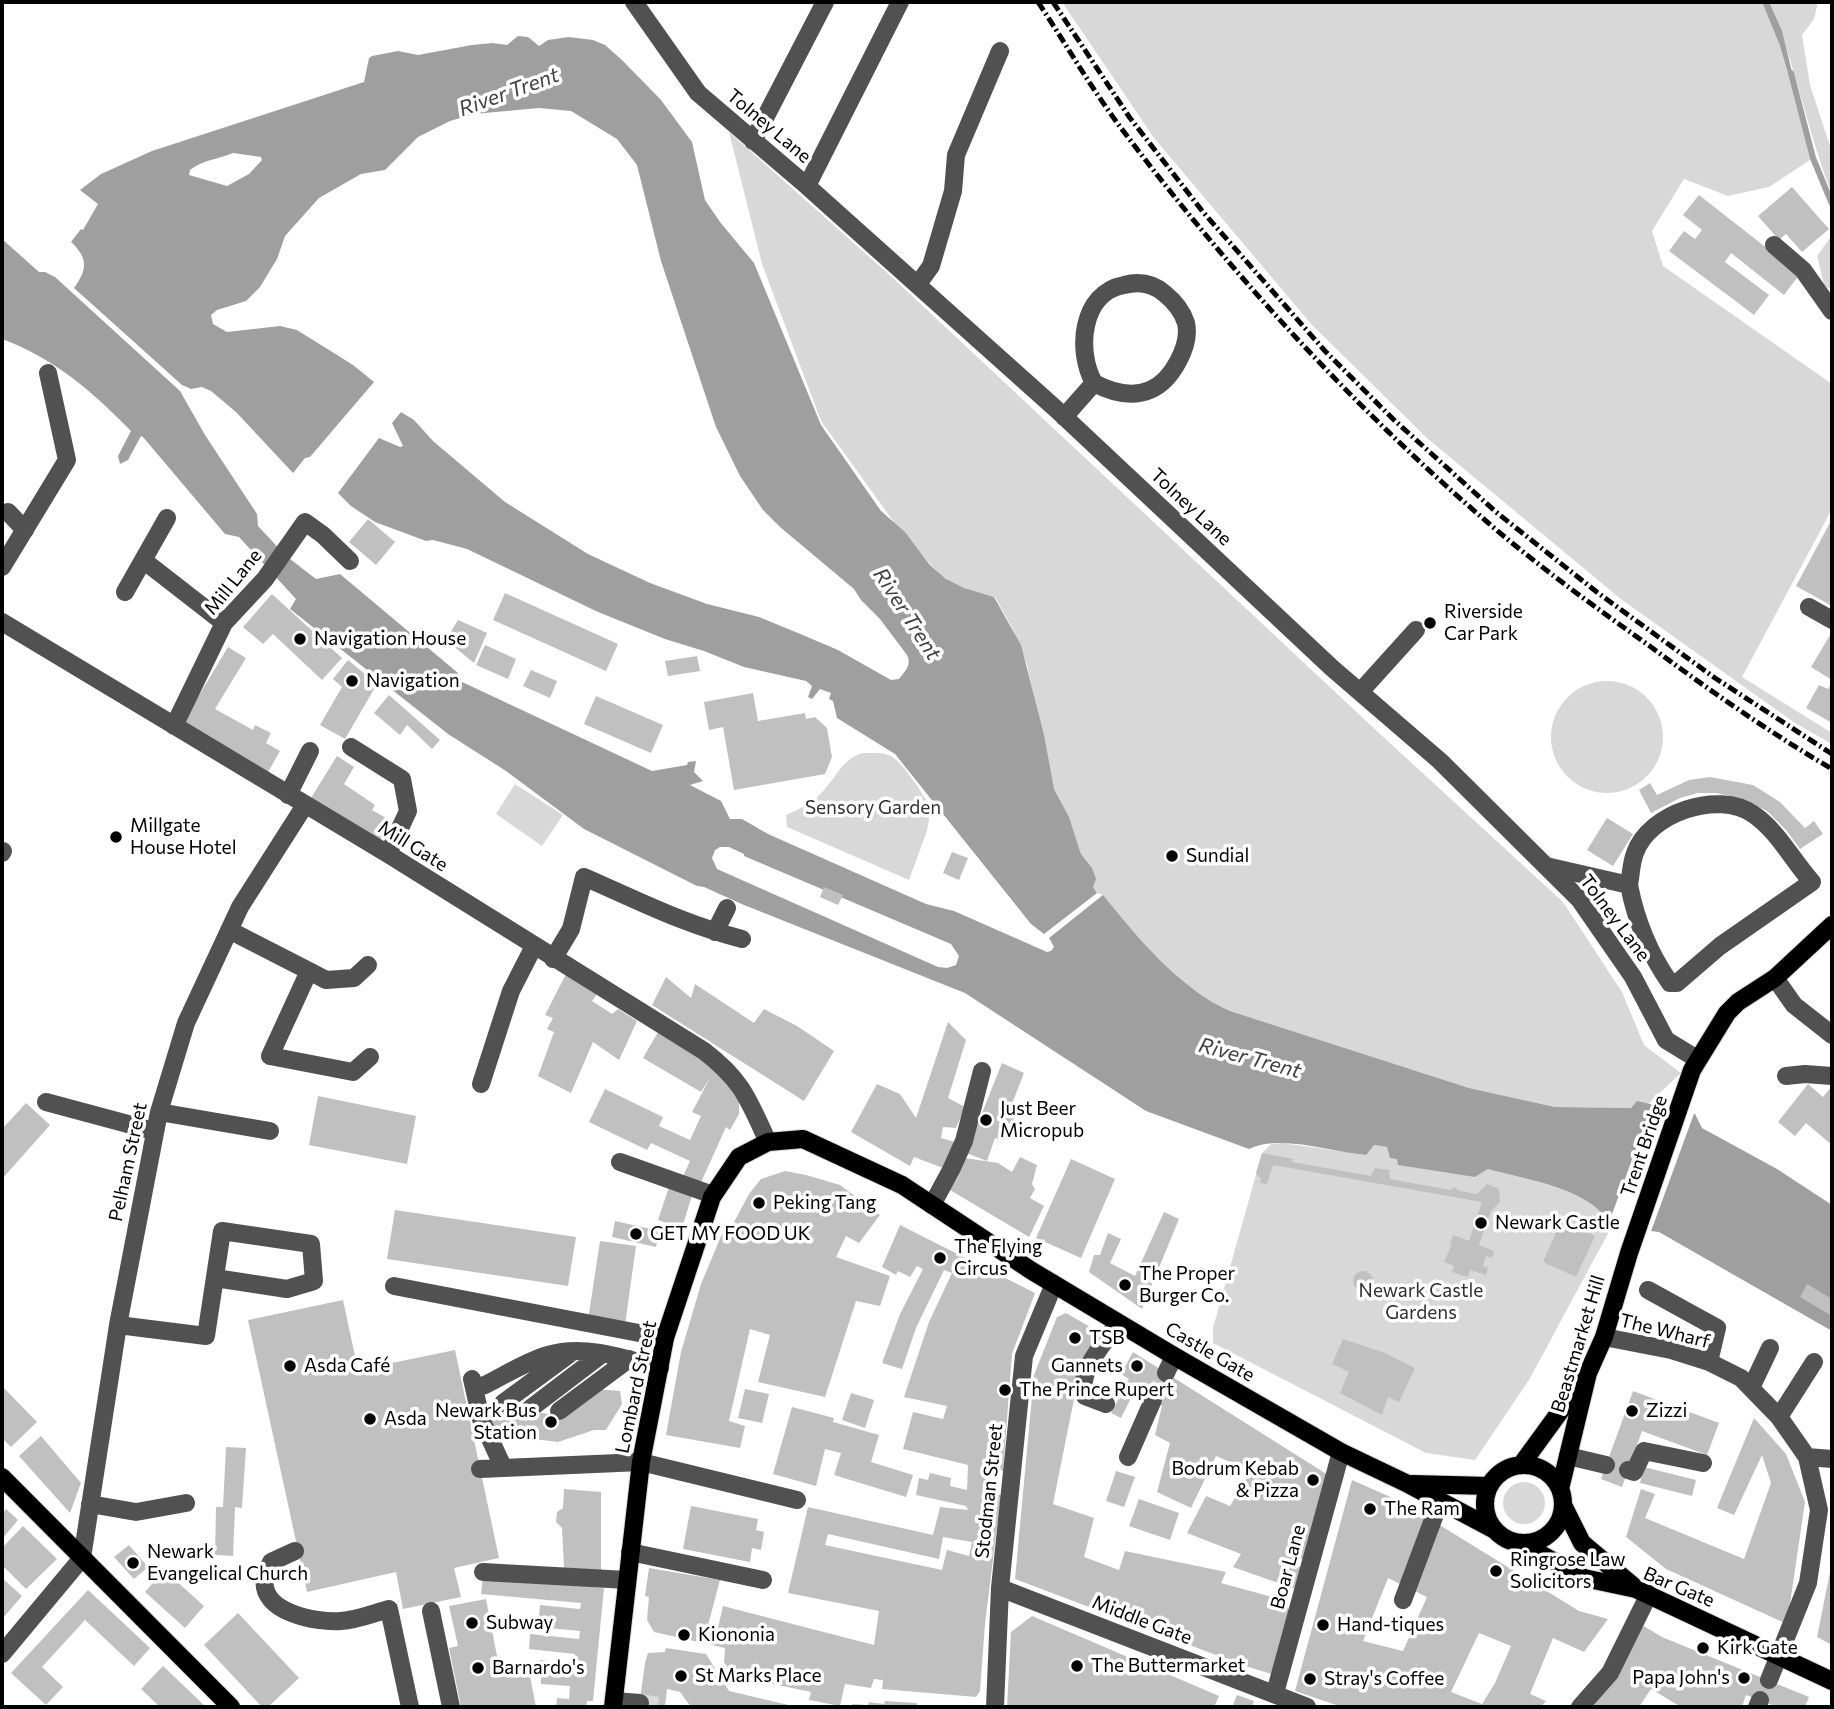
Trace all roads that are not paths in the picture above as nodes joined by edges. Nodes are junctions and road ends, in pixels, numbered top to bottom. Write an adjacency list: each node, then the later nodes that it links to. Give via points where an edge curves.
1 (634, 2): 5 (street, Tolney Lane, via 698,93)
2 (825, 2): 5 (street)
3 (900, 2): 6 (street)
4 (1000, 51): 8 (street, via 956,155 953,191 930,266)
5 (753, 141): 6 (street, Tolney Lane)
6 (807, 186): 8 (street, Tolney Lane)
7 (1774, 245): 9 (street, via 1803,270)
8 (918, 284): 12 (street, Tolney Lane)
9 (1832, 311)
10 (48, 373): 15 (street, via 66,460)
11 (1094, 383): 11 (street, via 1112,393 1151,390 1181,357 1186,335 1181,311 1157,287 1120,285 1095,303 1084,338 1085,359); 12 (street)
12 (1064, 417): 25 (street, Tolney Lane)
13 (8, 512): 15 (street)
14 (167, 518): 16 (street)
15 (25, 530): 18 (street)
16 (143, 560): 19 (street); 23 (street)
17 (350, 561): 23 (street, Mill Lane, via 305,522 265,579)
18 (2, 567)
19 (125, 592)
20 (1809, 607): 21 (street)
21 (1832, 620)
22 (2, 622): 26 (street, Mill Gate)
23 (224, 623): 26 (street, Mill Lane)
24 (1416, 630): 25 (street)
25 (1360, 692): 32 (street, Tolney Lane, via 1440,761)
26 (174, 726): 29 (street, Mill Gate)
27 (351, 747): 31 (street, via 402,779 408,811)
28 (310, 751): 29 (street)
29 (288, 795): 30 (street, Mill Gate)
30 (305, 805): 31 (street, Mill Gate); 36 (street, Pelham Street)
31 (388, 854): 39 (street, Mill Gate)
32 (1546, 866): 33 (street); 46 (street, Tolney Lane, via 1579,899 1633,976 1666,1040)
33 (1629, 885): 33 (street, via 1658,967 1670,983 1677,983 1720,946 1812,882 1773,830 1750,811 1721,804 1684,810 1660,820 1635,852)
34 (727, 908): 37 (street)
35 (1832, 925): 43 (main road, Trent Bridge)
36 (229, 930): 42 (street); 52 (street, Pelham Street, via 186,1023)
37 (715, 932): 38 (street); 40 (street, via 641,905 584,877 572,929)
38 (742, 939)
39 (534, 946): 40 (street, Mill Gate); 50 (street, via 511,991)
40 (553, 958): 56 (street, Mill Gate, via 727,1069 744,1090)
41 (368, 965): 42 (street, via 354,978 326,980)
42 (309, 971): 45 (street, via 270,1056 353,1072)
43 (1775, 978): 44 (street, via 1794,1004); 46 (main road, Trent Bridge, via 1727,1013)
44 (1832, 1035)
45 (370, 1057)
46 (1698, 1059): 60 (main road, Trent Bridge)
47 (982, 1071): 59 (street, via 964,1141)
48 (1786, 1076): 49 (street)
49 (1832, 1076)
50 (481, 1084)
51 (46, 1102): 53 (street)
52 (159, 1112): 53 (street, Pelham Street); 54 (street)
53 (153, 1131): 66 (street, Pelham Street)
54 (271, 1131)
55 (803, 1139): 56 (main road, Lombard Street); 59 (main road, Castle Gate, via 902,1185)
56 (768, 1142): 58 (main road, Lombard Street, via 739,1157)
57 (620, 1161): 58 (street)
58 (713, 1195): 68 (main road, Lombard Street)
59 (932, 1205): 62 (main road, Castle Gate)
60 (1629, 1253): 67 (main road, Beastmarket Hill)
61 (215, 1278): 61 (street, via 286,1289 314,1281 311,1244 222,1231); 66 (street, via 206,1336)
62 (1054, 1284): 65 (main road, Castle Gate); 110 (street, Stodman Street, via 1024,1356)
63 (394, 1286): 68 (street)
64 (1648, 1290): 72 (street, via 1717,1328)
65 (1118, 1323): 71 (main road, Castle Gate); 79 (street, via 1088,1368 1083,1387 1085,1396)
66 (118, 1325): 101 (street, Pelham Street)
67 (1604, 1337): 72 (street, The Wharf); 76 (main road, Beastmarket Hill)
68 (665, 1338): 74 (main road, Lombard Street)
69 (1770, 1348): 77 (street)
70 (602, 1354): 74 (street); 80 (street); 80 (street); 80 (street); 91 (street, via 548,1355 485,1385 473,1382 481,1419)
71 (1174, 1356): 75 (street); 82 (main road, Castle Gate)
72 (1709, 1362): 77 (street, The Wharf)
73 (1814, 1362): 81 (street)
74 (660, 1368): 87 (main road, Lombard Street)
75 (1166, 1373)
76 (1588, 1373): 84 (main road, Beastmarket Hill); 89 (main road)
77 (1751, 1388): 81 (street, The Wharf)
78 (1153, 1399): 85 (street)
79 (1106, 1404)
80 (531, 1407)
81 (1779, 1417): 86 (street, The Wharf)
82 (1341, 1452): 95 (main road, Castle Gate); 118 (street, Boar Lane)
83 (1830, 1453): 86 (street)
84 (1568, 1456): 90 (street); 97 (main road, Beastmarket Hill)
85 (1128, 1457)
86 (1807, 1457): 115 (street, The Wharf, via 1819,1510 1808,1583)
87 (641, 1462): 91 (street); 98 (street); 105 (main road, Lombard Street)
88 (1703, 1463): 93 (street, via 1644,1451 1634,1472)
89 (1521, 1465): 96 (main road, via 1502,1472); 97 (main road, via 1554,1478)
90 (1606, 1465)
91 (503, 1467): 92 (street)
92 (480, 1469)
93 (1628, 1471)
94 (2, 1477): 106 (main road)
95 (1408, 1484): 96 (main road); 99 (main road, Castle Gate)
96 (1489, 1486): 102 (main road, via 1484,1509)
97 (1562, 1497): 103 (main road, via 1561,1518 1555,1529 1546,1537); 111 (main road, via 1582,1543)
98 (797, 1500)
99 (1440, 1501): 102 (main road, Castle Gate); 112 (street)
100 (186, 1503): 101 (street, via 136,1512)
101 (90, 1504): 106 (street, Pelham Street)
102 (1493, 1529): 103 (main road)
103 (1522, 1544): 111 (main road, Bar Gate, via 1584,1578)
104 (295, 1551): 122 (street, via 271,1562 264,1579 269,1598 299,1616 327,1620 389,1609)
105 (630, 1552): 108 (main road, Lombard Street); 109 (street)
106 (82, 1558): 114 (street); 121 (main road)
107 (483, 1572): 108 (street)
108 (627, 1580): 120 (main road, Lombard Street)
109 (762, 1580)
110 (1000, 1588): 118 (street, Middle Gate); 124 (street, Stodman Street)
111 (1643, 1592): 115 (main road, Bar Gate); 126 (street, via 1610,1673)
112 (1403, 1600)
113 (431, 1611): 123 (street)
114 (2, 1654)
115 (1780, 1656): 116 (street, The Wharf); 117 (main road, Bar Gate)
116 (1769, 1680)
117 (1832, 1681)
118 (1269, 1697): 125 (street, Middle Gate)
119 (640, 1703): 120 (street)
120 (613, 1704)
121 (231, 1707)
122 (410, 1707)
123 (451, 1707)
124 (995, 1707)
125 (1307, 1707)
126 (1580, 1707)

